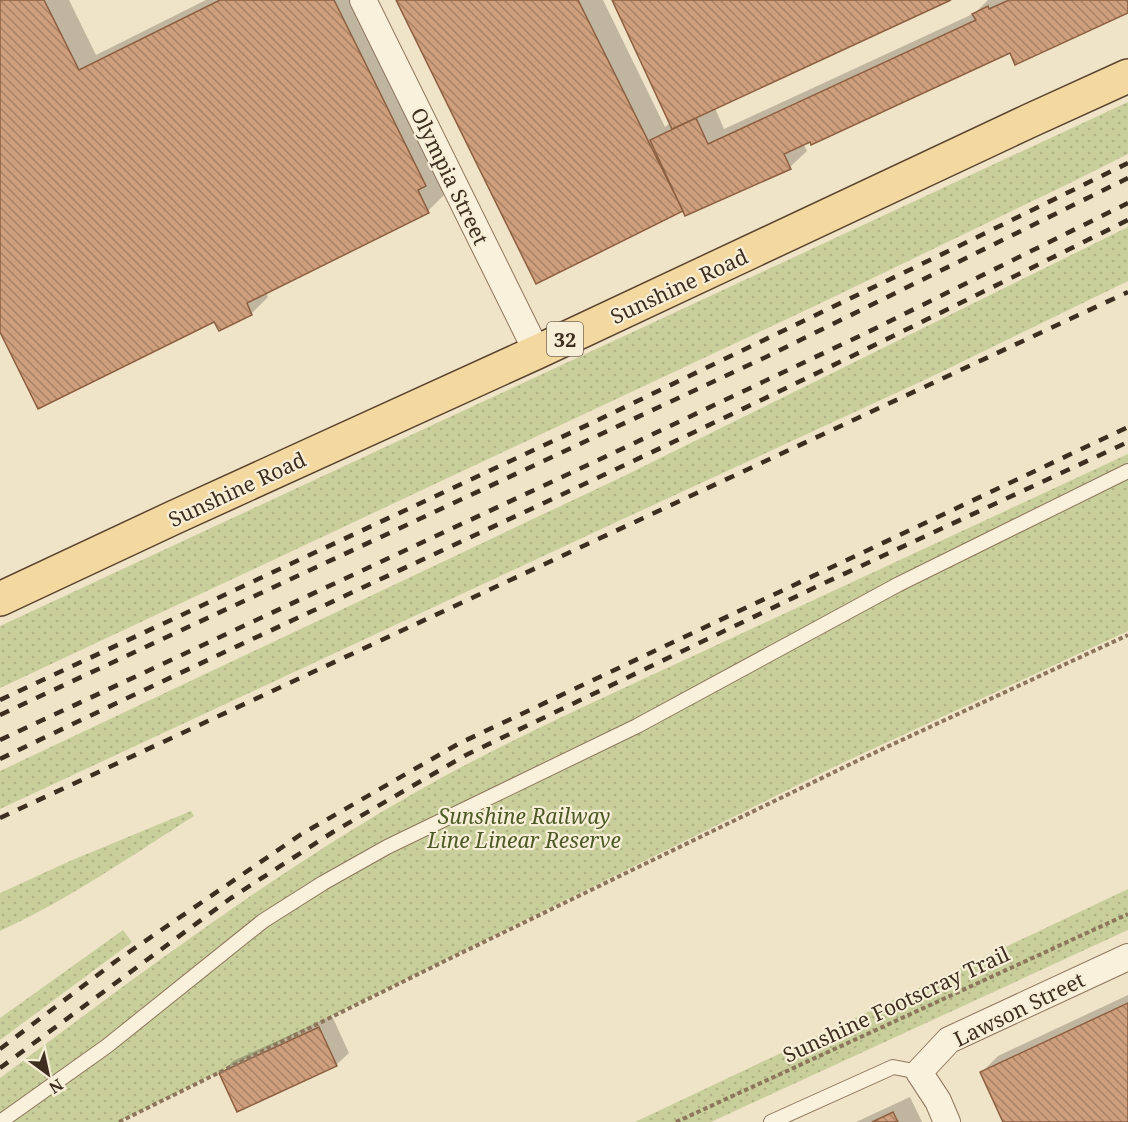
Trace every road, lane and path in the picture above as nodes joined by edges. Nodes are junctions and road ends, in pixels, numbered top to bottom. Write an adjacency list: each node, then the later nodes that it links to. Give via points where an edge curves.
1 (363, 0): 3 (street, Olympia Street)
2 (1128, 76): 3 (main road, Sunshine Road / 32)
3 (537, 352): 5 (main road, Sunshine Road / 32)
4 (1128, 471): 10 (lane, via 898,584 637,726 387,847 332,878 263,921 107,1046)
5 (0, 599)
6 (1128, 635): 11 (path, via 861,759)
7 (1128, 914): 12 (path, Sunshine Footscray Trail)
8 (1128, 957): 9 (street, Lawson Street, via 949,1040)
9 (919, 1072): 13 (lane, via 893,1067); 14 (street)
10 (0, 1122)
11 (118, 1122)
12 (676, 1122)
13 (771, 1122)
14 (947, 1122)

